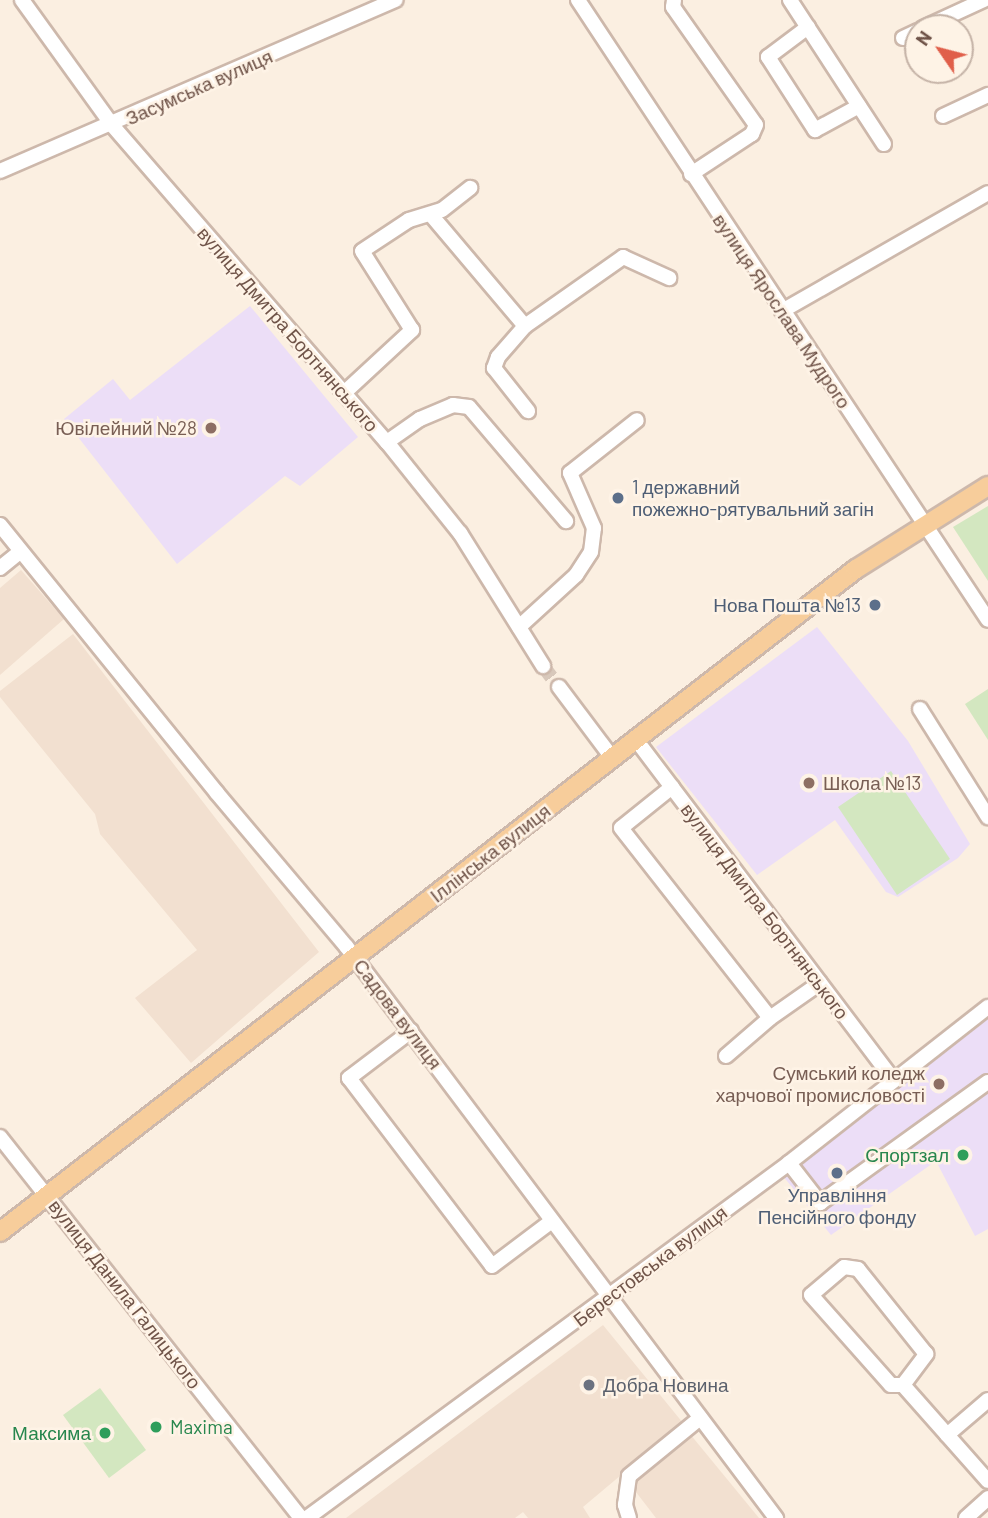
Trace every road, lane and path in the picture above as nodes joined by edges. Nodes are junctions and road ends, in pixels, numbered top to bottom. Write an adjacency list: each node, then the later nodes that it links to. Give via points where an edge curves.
1 (22, 0): 12 (street, вулиця Дмитра Бортнянського)
2 (396, 0): 12 (street, Засумська вулиця)
3 (578, 0): 15 (street, вулиця Ярослава Мудрого)
4 (674, 0): 15 (street, via 673,7 756,125 752,134)
5 (790, 0): 8 (street)
6 (984, 0): 7 (street)
7 (954, 14)
8 (808, 27): 10 (street); 10 (street, via 768,57 815,130)
9 (988, 95): 11 (street)
10 (859, 106): 13 (street)
11 (943, 116)
12 (112, 125): 14 (street, Засумська вулиця); 22 (street, вулиця Дмитра Бортнянського)
13 (884, 144)
14 (0, 171)
15 (691, 174): 20 (street, вулиця Ярослава Мудрого)
16 (470, 188): 18 (street)
17 (988, 192): 20 (street)
18 (432, 216): 21 (street); 22 (street, via 409,220 362,251 412,330)
19 (669, 278): 21 (street, via 623,257)
20 (782, 311): 28 (street, вулиця Ярослава Мудрого)
21 (525, 326): 23 (street, via 498,356 494,368)
22 (344, 393): 25 (street, вулиця Дмитра Бортнянського)
23 (528, 411)
24 (637, 420): 33 (street, via 570,473 594,528 591,552 576,575)
25 (387, 442): 27 (street, via 453,405 469,407); 33 (street, вулиця Дмитра Бортнянського, via 460,533)
26 (988, 485): 28 (main road, Іллінська вулиця)
27 (566, 521)
28 (924, 524): 32 (street, вулиця Ярослава Мудрого); 37 (main road, Іллінська вулиця, via 856,569)
29 (0, 526): 30 (street, Садова вулиця)
30 (20, 552): 31 (street); 41 (street, Садова вулиця)
31 (0, 568)
32 (988, 620)
33 (519, 626): 34 (street, вулиця Дмитра Бортнянського)
34 (543, 666)
35 (559, 687): 38 (street)
36 (920, 709): 40 (street)
37 (637, 741): 38 (main road, Іллінська вулиця); 39 (street, вулиця Дмитра Бортнянського)
38 (613, 759): 41 (main road, Іллінська вулиця)
39 (672, 788): 42 (street, вулиця Дмитра Бортнянського); 44 (street, via 621,828)
40 (988, 817)
41 (355, 957): 45 (street, Садова вулиця); 51 (main road, Іллінська вулиця)
42 (820, 983): 44 (street); 47 (street, вулиця Дмитра Бортнянського)
43 (988, 1007): 47 (street, Берестовська вулиця)
44 (770, 1018): 46 (street)
45 (411, 1031): 52 (street, Садова вулиця); 52 (street, via 349,1078 492,1266)
46 (726, 1056)
47 (894, 1080): 50 (street, Берестовська вулиця)
48 (988, 1082): 50 (street, via 820,1203)
49 (0, 1137): 51 (street, вулиця Данила Галицького)
50 (789, 1163): 54 (street, Берестовська вулиця)
51 (46, 1195): 53 (main road, Іллінська вулиця); 61 (street, вулиця Данила Галицького)
52 (552, 1221): 54 (street, Садова вулиця)
53 (0, 1232)
54 (609, 1296): 57 (street, Садова вулиця); 62 (street, Берестовська вулиця)
55 (903, 1385): 55 (street, via 891,1385 810,1295 844,1267 858,1269 926,1354); 58 (street)
56 (988, 1400): 58 (street)
57 (701, 1418): 63 (street, via 629,1476 625,1505); 64 (street, Садова вулиця)
58 (947, 1435): 59 (street)
59 (988, 1481)
60 (988, 1498): 65 (street)
61 (301, 1518)
62 (307, 1518)
63 (629, 1518)
64 (776, 1518)
65 (966, 1518)

